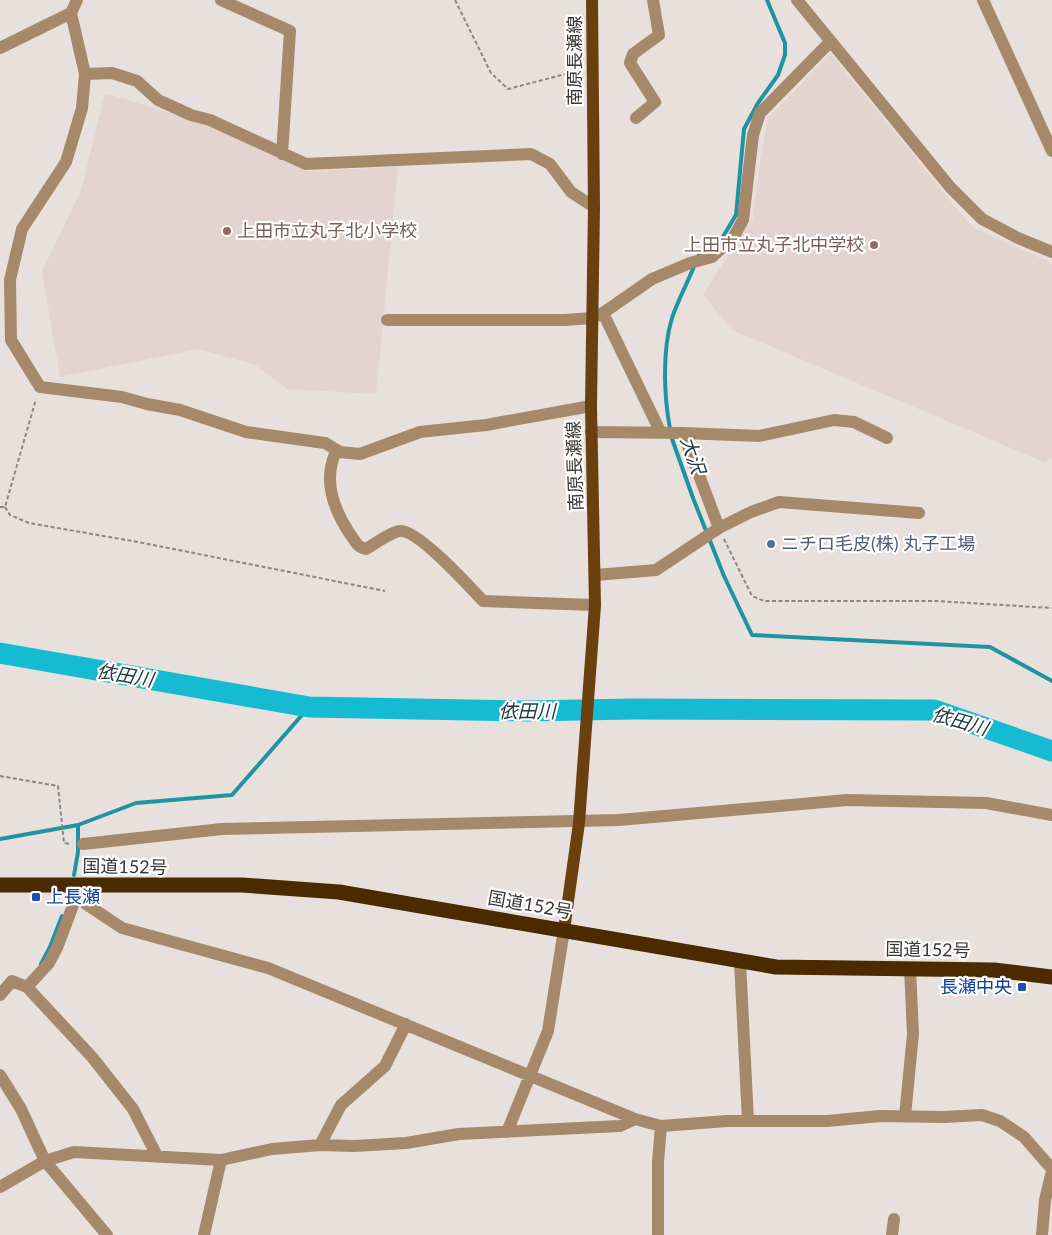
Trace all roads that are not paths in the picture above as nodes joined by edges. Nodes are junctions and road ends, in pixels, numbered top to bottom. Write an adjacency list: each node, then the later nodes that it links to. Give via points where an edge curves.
1 (77, 0): 7 (street)
2 (221, 0): 13 (street, via 290,30)
3 (592, 0): 14 (main road, 南原長瀬線)
4 (653, 0): 11 (street, via 659,35 633,54 630,63 655,102)
5 (798, 0): 8 (street)
6 (983, 0): 12 (street)
7 (71, 13): 9 (street); 10 (street)
8 (830, 42): 15 (street, via 950,187 982,219); 16 (street, via 760,113 743,220 733,238 712,256 652,279)
9 (0, 48)
10 (85, 74): 13 (street, via 112,73 137,82 158,100); 23 (street, via 82,108 66,162 22,229 10,280 11,340 40,388 122,397 180,410 246,432 325,443)
11 (636, 118)
12 (1052, 150)
13 (282, 154): 14 (street, via 306,164 531,154 550,164 571,192)
14 (594, 206): 16 (main road, 南原長瀬線)
15 (1052, 252)
16 (598, 316): 17 (street, via 565,320); 18 (main road, 南原長瀬線); 19 (street)
17 (387, 320)
18 (591, 406): 20 (main road, 南原長瀬線); 23 (street, via 486,425 420,432 360,454)
19 (660, 431): 20 (street); 21 (street)
20 (591, 432): 26 (main road, 南原長瀬線)
21 (682, 433): 22 (street, via 759,436 834,420 854,422); 25 (street)
22 (887, 438)
23 (340, 452): 27 (street, via 335,454 330,464 329,480 336,513 359,547 366,549 400,531 409,532 440,557 483,600)
24 (919, 513): 25 (street, via 779,502)
25 (719, 528): 26 (street, via 656,570)
26 (596, 575): 27 (main road, 南原長瀬線)
27 (595, 606): 29 (main road, 南原長瀬線)
28 (1052, 815): 29 (street, via 986,803 847,800)
29 (578, 822): 30 (street, via 222,829); 33 (main road, 南原長瀬線)
30 (78, 844)
31 (0, 885): 32 (highway, 国道152号)
32 (78, 892): 33 (highway, 国道152号, via 242,885 339,892); 38 (street, via 49,963); 40 (street, via 122,928 268,968)
33 (564, 930): 34 (highway, 国道152号); 41 (street, via 548,1031)
34 (740, 961): 35 (highway, 国道152号, via 776,967); 45 (street)
35 (910, 968): 36 (highway, 国道152号, via 994,970); 43 (street, via 913,1034)
36 (1052, 977)
37 (6, 979): 38 (street); 39 (street)
38 (27, 987): 49 (street, via 92,1057 133,1108)
39 (0, 995)
40 (406, 1024): 41 (street); 48 (street, via 385,1066 341,1105)
41 (529, 1075): 44 (street); 47 (street)
42 (0, 1076): 51 (street, via 21,1109)
43 (905, 1116): 45 (street, via 827,1121); 52 (street, via 982,1115 1000,1121 1024,1137)
44 (635, 1119): 46 (street); 47 (street, via 620,1126)
45 (748, 1121): 46 (street)
46 (661, 1126): 57 (street)
47 (507, 1132): 48 (street, via 459,1134 406,1143)
48 (320, 1145): 50 (street, via 272,1149)
49 (157, 1156): 50 (street); 51 (street, via 74,1152)
50 (221, 1160): 56 (street)
51 (45, 1161): 53 (street); 55 (street)
52 (1052, 1170): 59 (street)
53 (0, 1187)
54 (894, 1219): 58 (street)
55 (107, 1235)
56 (204, 1235)
57 (658, 1235)
58 (892, 1235)
59 (1042, 1235)

